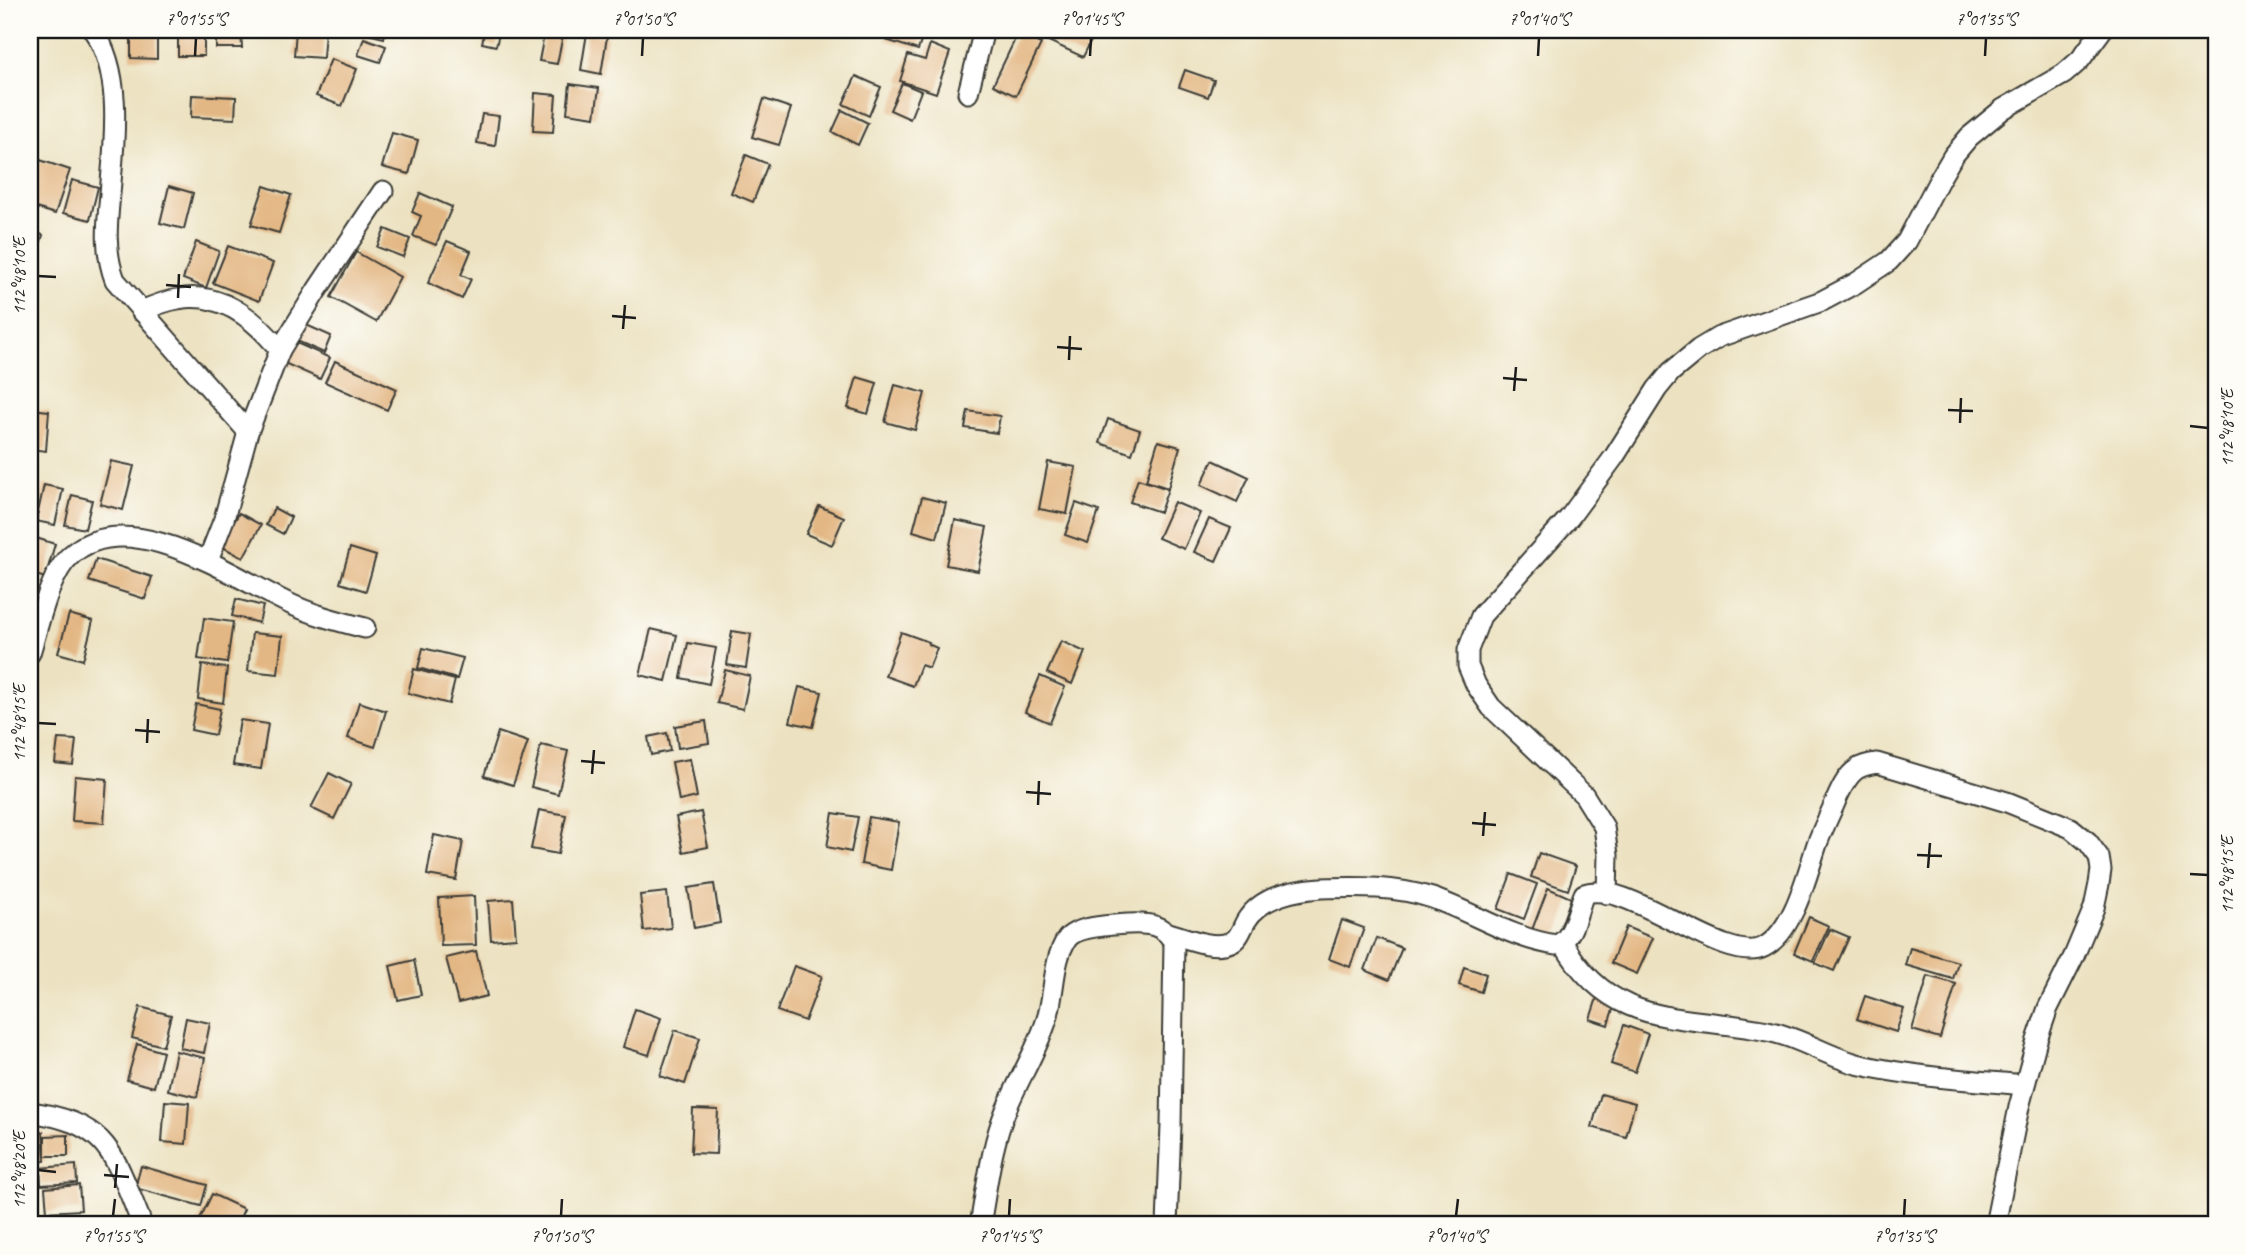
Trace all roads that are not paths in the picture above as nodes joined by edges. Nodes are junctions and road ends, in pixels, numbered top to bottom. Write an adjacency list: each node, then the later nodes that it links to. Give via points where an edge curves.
1 (93, 30): 6 (street, via 112,78 108,262 115,280)
2 (984, 30): 4 (street)
3 (2102, 30): 12 (street, via 2064,74 2003,110 1969,137 1938,180 1908,241 1889,261 1822,301 1719,337 1671,372 1569,518 1481,617 1468,650 1468,666 1476,685 1491,707 1584,795 1604,827)
4 (968, 93)
5 (383, 191): 7 (street)
6 (141, 311): 7 (street, via 178,299 216,301 246,316); 8 (street)
7 (280, 350): 8 (street)
8 (248, 432): 9 (street)
9 (208, 560): 10 (street, via 296,607); 11 (street, via 130,538 115,537 85,546 70,555 60,569)
10 (365, 628)
11 (30, 653)
12 (1607, 894): 14 (street, via 1593,890 1584,894); 15 (street, via 1723,944 1748,950 1765,947 1787,921 1839,793 1855,769 1877,763 2007,802 2071,828 2099,857 2099,884 2089,919 2048,1008)
13 (1169, 933): 14 (street, via 1231,943 1265,901 1314,889 1378,888 1430,897 1508,933); 18 (street, via 1158,926 1129,924 1087,929 1067,939 1046,1022 1005,1111); 19 (street, via 1175,957)
14 (1563, 943): 15 (street, via 1599,987 1654,1015 1772,1032 1858,1064 1891,1071)
15 (2024, 1085): 20 (street)
16 (30, 1112): 17 (street, via 82,1125 97,1137 115,1159)
17 (140, 1219)
18 (980, 1225)
19 (1167, 1225)
20 (1995, 1225)

